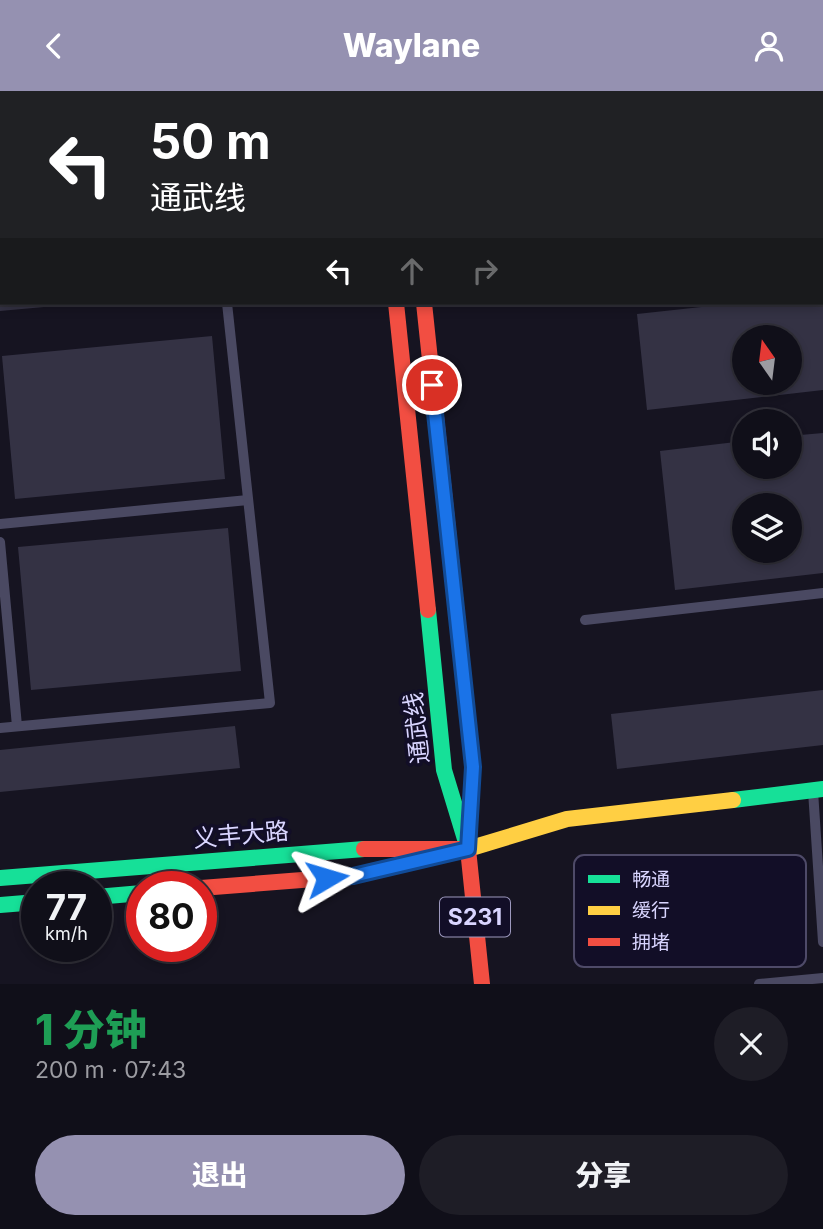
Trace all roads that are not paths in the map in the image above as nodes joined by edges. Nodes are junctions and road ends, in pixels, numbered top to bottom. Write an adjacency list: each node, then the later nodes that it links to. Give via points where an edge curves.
1 (227, 305): 4 (lane)
2 (396, 305): 12 (main road, 通武线, via 444,770)
3 (424, 305): 12 (main road, via 473,767)
4 (248, 500): 5 (lane); 9 (lane, via 270,703)
5 (0, 524)
6 (0, 542): 9 (lane)
7 (823, 593): 8 (lane)
8 (585, 620)
9 (17, 726): 10 (lane)
10 (0, 728)
11 (818, 790): 12 (main road, via 567,819); 17 (lane)
12 (468, 849): 13 (main road, 义丰大路, via 350,849); 14 (main road, 义丰大路, via 353,876); 19 (main road, S231)
13 (0, 878)
14 (217, 887)
15 (21, 903): 16 (main road)
16 (0, 905)
17 (823, 942)
18 (823, 978): 20 (lane)
19 (482, 984)
20 (759, 984)

